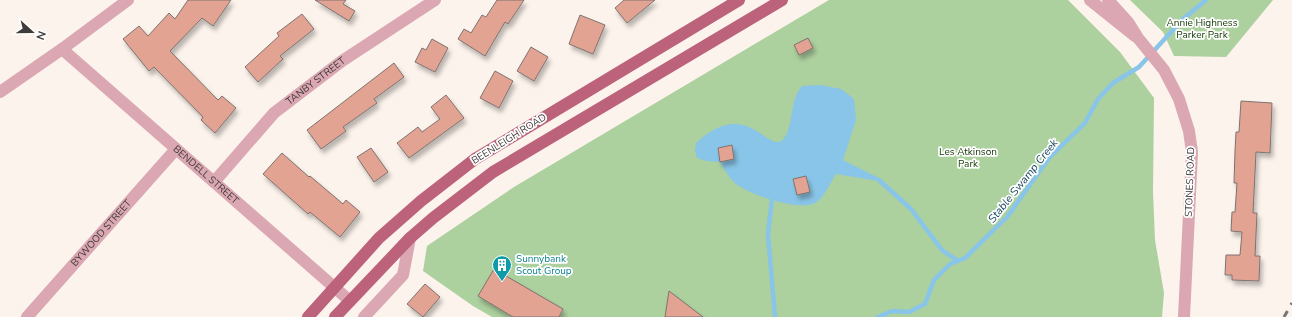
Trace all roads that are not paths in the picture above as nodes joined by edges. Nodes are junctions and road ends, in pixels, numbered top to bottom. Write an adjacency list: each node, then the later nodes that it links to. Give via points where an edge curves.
1 (128, 0): 8 (street)
2 (435, 0): 11 (street, TANBY STREET, via 342,61 274,113)
3 (739, 0): 13 (main road, BEENLEIGH ROAD, via 475,159 385,233)
4 (782, 0): 12 (main road, BEENLEIGH ROAD, via 493,172)
5 (1090, 0): 7 (street, STONES ROAD)
6 (1108, 0): 7 (street, STONES ROAD, via 1128,22)
7 (1138, 38): 19 (street, STONES ROAD, via 1164,70 1179,99 1189,131 1192,152)
8 (62, 49): 9 (street); 10 (street, BENDELL STREET)
9 (0, 92)
10 (176, 149): 11 (street, BENDELL STREET); 15 (street, BYWOOD STREET)
11 (214, 182): 13 (street, BENDELL STREET)
12 (410, 238): 14 (main road, BEENLEIGH ROAD); 18 (street, via 403,275)
13 (334, 287): 14 (street, BENDELL STREET); 16 (main road, BEENLEIGH ROAD)
14 (350, 300): 17 (main road, BEENLEIGH ROAD)
15 (27, 317)
16 (308, 317)
17 (336, 317)
18 (364, 317)
19 (1184, 317)

